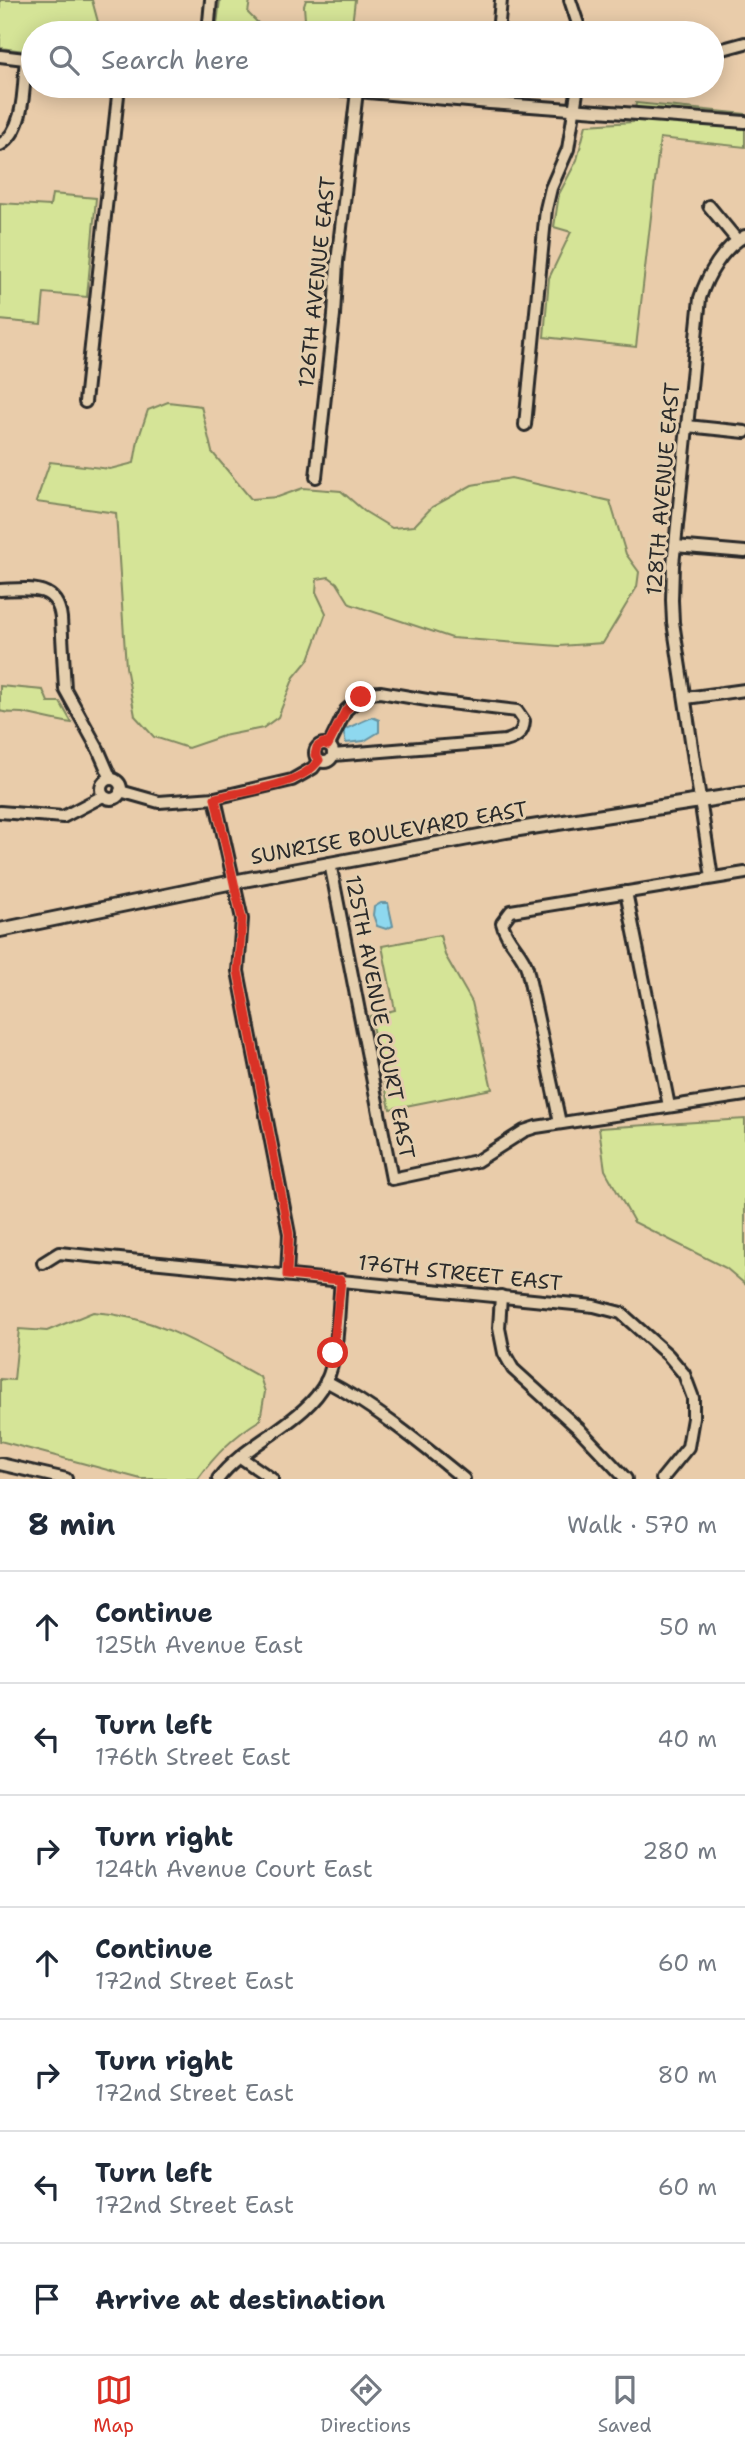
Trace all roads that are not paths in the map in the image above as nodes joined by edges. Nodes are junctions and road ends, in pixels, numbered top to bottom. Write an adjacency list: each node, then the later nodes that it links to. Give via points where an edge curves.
1 (211, 0): 4 (street)
2 (501, 0): 5 (street)
3 (570, 0): 6 (street)
4 (209, 21)
5 (499, 21)
6 (577, 21)
7 (745, 43): 8 (street)
8 (724, 49)
9 (0, 56): 10 (street)
10 (21, 58)
11 (23, 98): 20 (street, via 14,130)
12 (117, 98): 23 (street)
13 (356, 98): 27 (street, 126TH AVENUE EAST)
14 (435, 98): 17 (street)
15 (491, 98): 17 (street)
16 (576, 98): 18 (street)
17 (490, 103): 18 (street)
18 (575, 109): 19 (street); 24 (street, via 568,149 546,209)
19 (745, 122)
20 (0, 145)
21 (709, 205): 22 (street, 128TH AVENUE EAST)
22 (741, 238): 25 (street, 128TH AVENUE EAST, via 714,267 700,298)
23 (85, 402)
24 (525, 425)
25 (687, 426): 26 (street); 28 (street, 128TH AVENUE EAST)
26 (745, 432)
27 (316, 477)
28 (675, 546): 29 (street); 32 (street, 128TH AVENUE EAST, via 673,622)
29 (745, 552)
30 (0, 590): 34 (street, via 36,589 55,600 61,618 65,689)
31 (745, 690): 32 (street)
32 (686, 698): 39 (street, 128TH AVENUE EAST)
33 (331, 750): 33 (street, via 346,710 361,697 380,692 517,710 524,720 522,733 511,740); 38 (street, via 323,743 317,747 319,760 313,768 292,780)
34 (111, 779): 35 (street, via 119,783); 37 (street, via 103,783)
35 (120, 792): 37 (street, via 115,798); 38 (street, via 159,802)
36 (745, 794): 39 (street, SUNRISE BOULEVARD EAST)
37 (103, 796): 40 (street, via 64,817)
38 (215, 798): 44 (street)
39 (701, 801): 41 (street, SUNRISE BOULEVARD EAST); 43 (street, 128TH AVENUE EAST)
40 (0, 812)
41 (330, 863): 44 (street, SUNRISE BOULEVARD EAST); 49 (street, 125TH AVENUE COURT EAST, via 393,1178 477,1161 524,1131)
42 (745, 873): 43 (street)
43 (712, 878): 45 (street)
44 (233, 881): 46 (street, SUNRISE BOULEVARD EAST); 51 (street, via 242,919 238,971 289,1234)
45 (626, 892): 48 (street); 49 (street, via 511,911 502,923 525,960)
46 (0, 930)
47 (745, 1095): 48 (street)
48 (668, 1106): 49 (street)
49 (560, 1123)
50 (43, 1263): 51 (street, 176TH STREET EAST, via 59,1253)
51 (287, 1275): 52 (street, 176TH STREET EAST)
52 (341, 1280): 53 (street, 176TH STREET EAST); 54 (street)
53 (501, 1296): 61 (street, via 499,1328 513,1369); 62 (street, 176TH STREET EAST, via 594,1306 621,1314 668,1355 684,1374 694,1418 688,1447)
54 (326, 1381): 55 (street, via 301,1413); 60 (street, via 358,1398)
55 (240, 1457): 58 (street); 59 (street)
56 (0, 1464): 57 (street)
57 (66, 1479)
58 (218, 1479)
59 (272, 1479)
60 (464, 1479)
61 (626, 1479)
62 (662, 1479)

